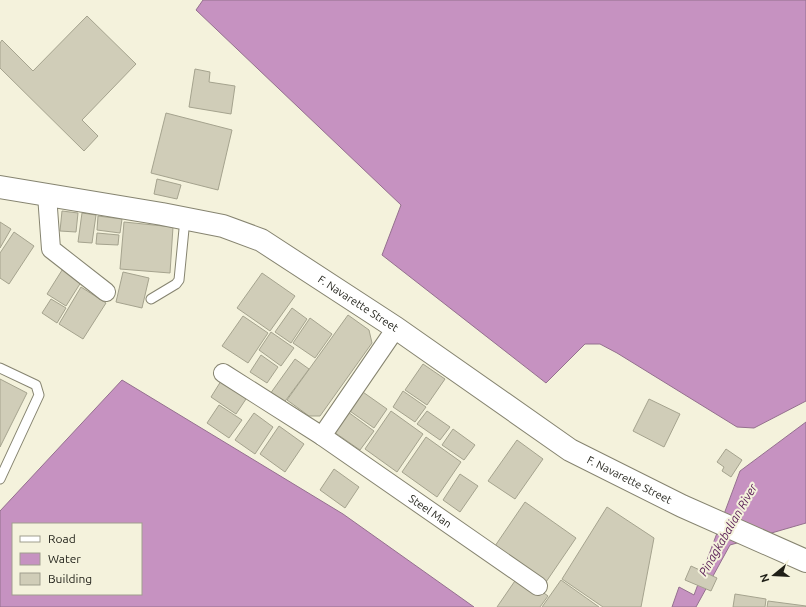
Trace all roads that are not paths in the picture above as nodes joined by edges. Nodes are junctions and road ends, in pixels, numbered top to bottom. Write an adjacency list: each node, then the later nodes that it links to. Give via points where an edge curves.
1 (0, 187): 2 (main road, F. Navarette Street)
2 (47, 195): 3 (main road, F. Navarette Street); 4 (street, via 50,249)
3 (185, 219): 5 (lane, via 179,280); 6 (main road, F. Navarette Street, via 223,226 261,240)
4 (106, 292)
5 (151, 299)
6 (396, 328): 9 (street); 11 (main road, F. Navarette Street, via 570,450 682,506)
7 (0, 368): 10 (lane, via 36,385 39,395)
8 (223, 373): 9 (street, Steel Man)
9 (322, 436): 12 (street, Steel Man)
10 (0, 479)
11 (806, 561)
12 (538, 586)

